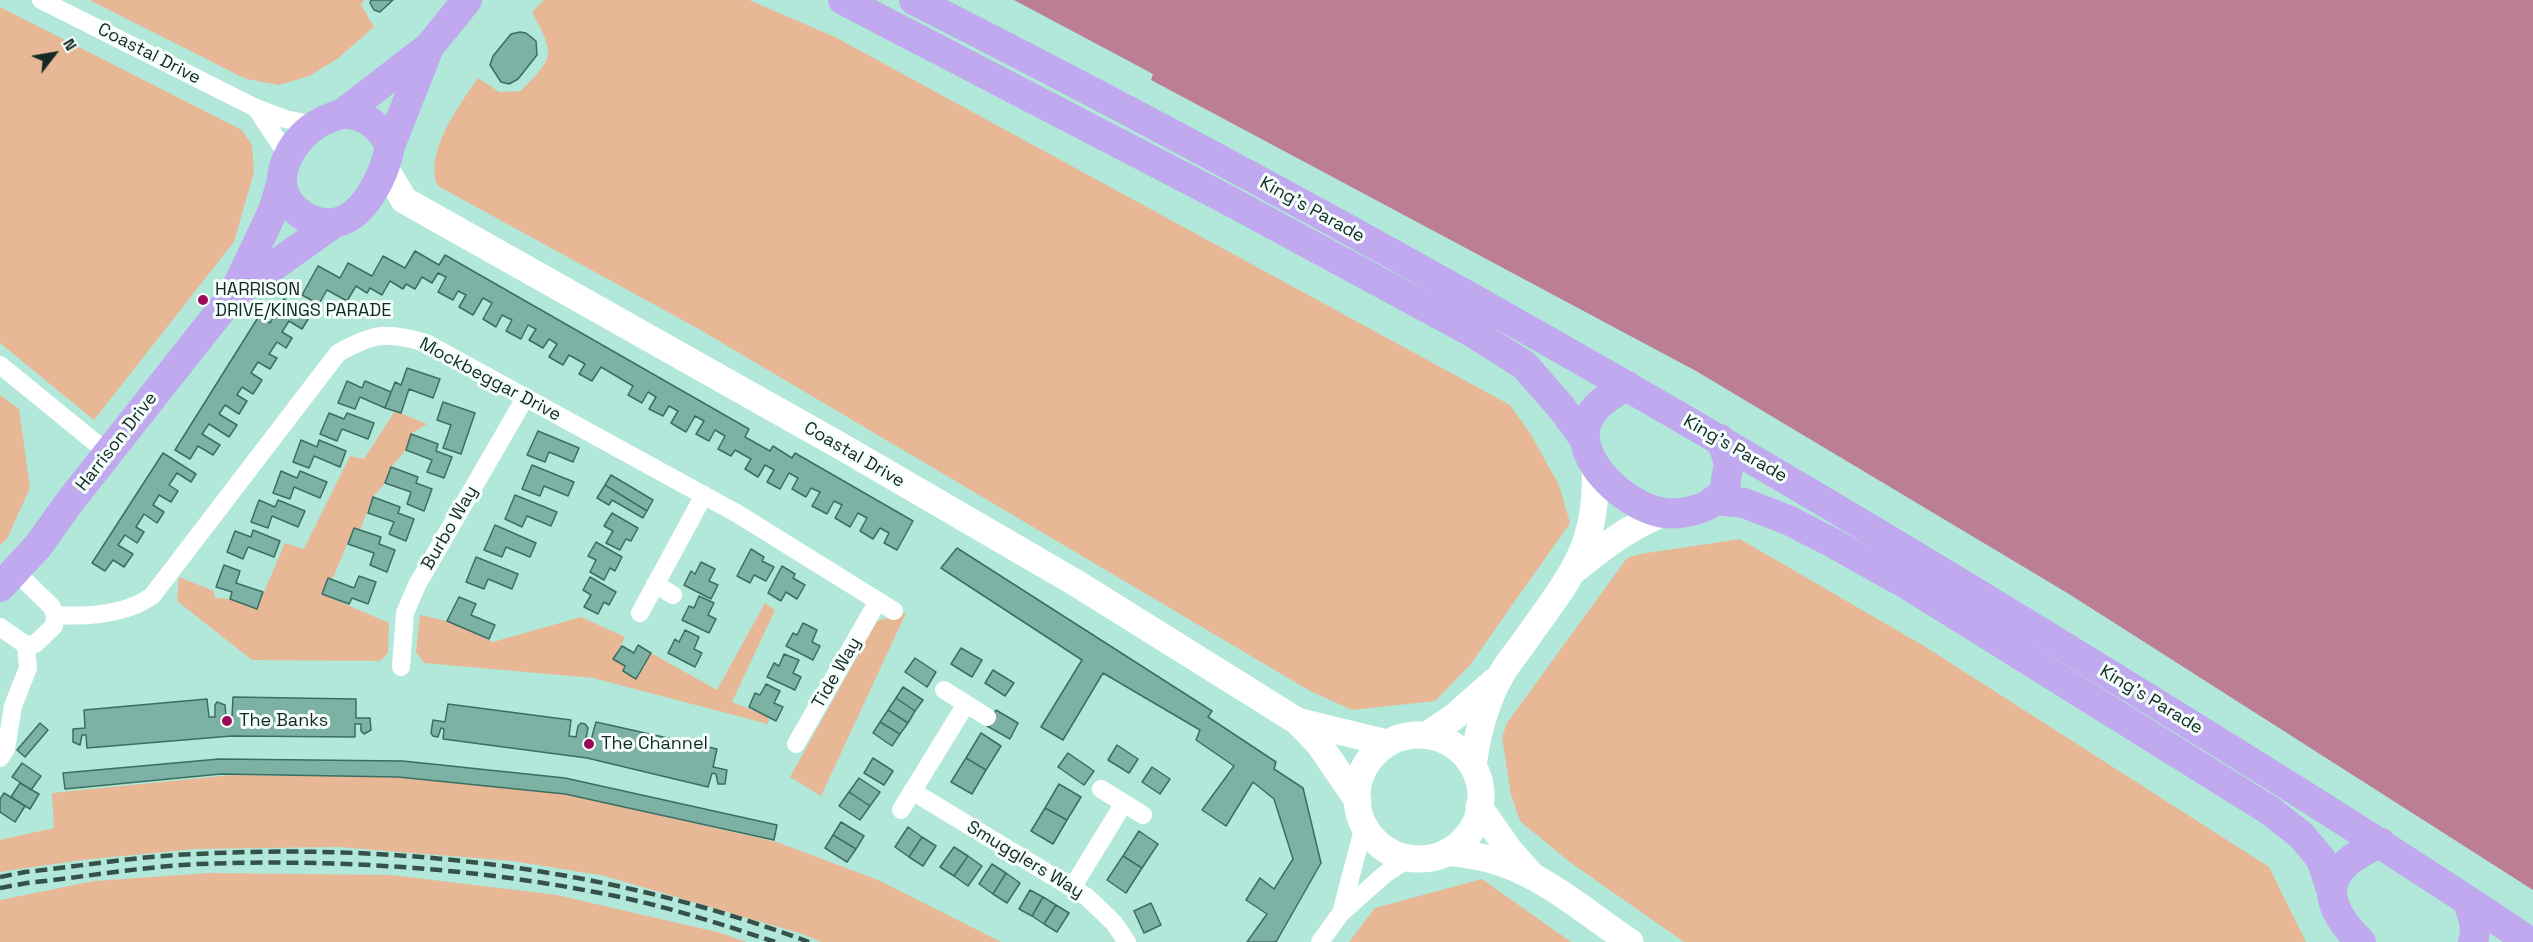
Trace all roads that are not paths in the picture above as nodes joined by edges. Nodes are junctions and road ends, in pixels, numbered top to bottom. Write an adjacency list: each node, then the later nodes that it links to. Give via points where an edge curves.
1 (41, 0): 6 (street, Coastal Drive)
2 (467, 0): 5 (main road)
3 (843, 0): 17 (main road, King's Parade, via 1214,192 1472,332 1524,365)
4 (914, 0): 15 (main road, King's Parade, via 1176,136)
5 (429, 47): 7 (main road); 9 (main road)
6 (256, 108): 8 (street, Coastal Drive); 10 (street)
7 (342, 114): 8 (main road); 9 (main road, via 354,114 375,124)
8 (314, 125): 10 (main road, via 303,134)
9 (387, 157): 11 (street, Coastal Drive); 12 (main road, via 375,188)
10 (285, 169): 12 (main road, via 284,194 300,215 312,221); 13 (main road, Harrison Drive, via 273,211)
11 (404, 200): 12 (street); 39 (street, Coastal Drive, via 1076,583)
12 (346, 217): 13 (main road, Harrison Drive)
13 (233, 295): 19 (main road, Harrison Drive)
14 (0, 365): 19 (street)
15 (1627, 386): 17 (main road, via 1596,407); 18 (main road, King's Parade)
16 (525, 398): 21 (street, Mockbeggar Drive); 31 (street, Mockbeggar Drive, via 426,343 399,335 358,342 338,353 152,596 138,606 119,611 76,617); 34 (street, Burbo Way, via 417,585 405,613)
17 (1583, 437): 20 (main road)
18 (1720, 440): 22 (main road, via 1729,462 1725,489); 52 (main road, King's Parade, via 1881,534)
19 (108, 453): 25 (main road, Harrison Drive)
20 (1595, 464): 23 (main road, via 1617,491); 24 (street, via 1595,509)
21 (704, 495): 26 (street); 28 (street, Mockbeggar Drive)
22 (1714, 500): 23 (main road, via 1693,512); 57 (main road, King's Parade, via 1744,503 1832,542 1908,585 2268,810 2301,835 2321,859)
23 (1664, 513): 24 (street, via 1615,537)
24 (1576, 569): 35 (street)
25 (8, 579): 31 (street, via 52,608)
26 (655, 584): 27 (street); 30 (street)
27 (673, 595)
28 (878, 601): 29 (street, Mockbeggar Drive); 42 (street, Tide Way)
29 (894, 611)
30 (640, 613)
31 (54, 615): 33 (street, via 54,626 45,637)
32 (0, 627): 33 (street)
33 (26, 645): 43 (street, via 28,668)
34 (401, 667)
35 (1501, 675): 40 (street, via 1454,717); 44 (street, via 1477,737)
36 (944, 690): 37 (street)
37 (966, 704): 38 (street); 46 (street)
38 (987, 717)
39 (1297, 721): 41 (street, Coastal Drive); 50 (street, Coastal Drive, via 1319,744)
40 (1426, 735): 41 (street, via 1401,737); 44 (street, via 1455,747)
41 (1387, 743): 50 (street, via 1361,773)
42 (796, 744)
43 (0, 758)
44 (1473, 766): 48 (street, via 1479,784)
45 (1101, 789): 47 (street)
46 (912, 791): 49 (street); 56 (street, Smugglers Way)
47 (1124, 803): 51 (street); 56 (street)
48 (1479, 807): 53 (street, via 1469,833); 55 (street)
49 (901, 810)
50 (1361, 813): 54 (street, via 1371,836 1384,848); 59 (street)
51 (1143, 815)
52 (2381, 843): 57 (main road, via 2347,862); 58 (main road, King's Parade)
53 (1447, 852): 54 (street); 55 (street, via 1478,856)
54 (1409, 858): 59 (street)
55 (1533, 876): 63 (street)
56 (1072, 888): 61 (street, Smugglers Way, via 1087,897)
57 (2331, 889): 60 (main road, King's Parade, via 2333,906)
58 (2467, 900): 64 (main road, via 2474,918); 65 (main road, King's Parade)
59 (1341, 913): 62 (street)
60 (2350, 936)
61 (1127, 942)
62 (1320, 942)
63 (1630, 942)
64 (2473, 942)
65 (2530, 942)

